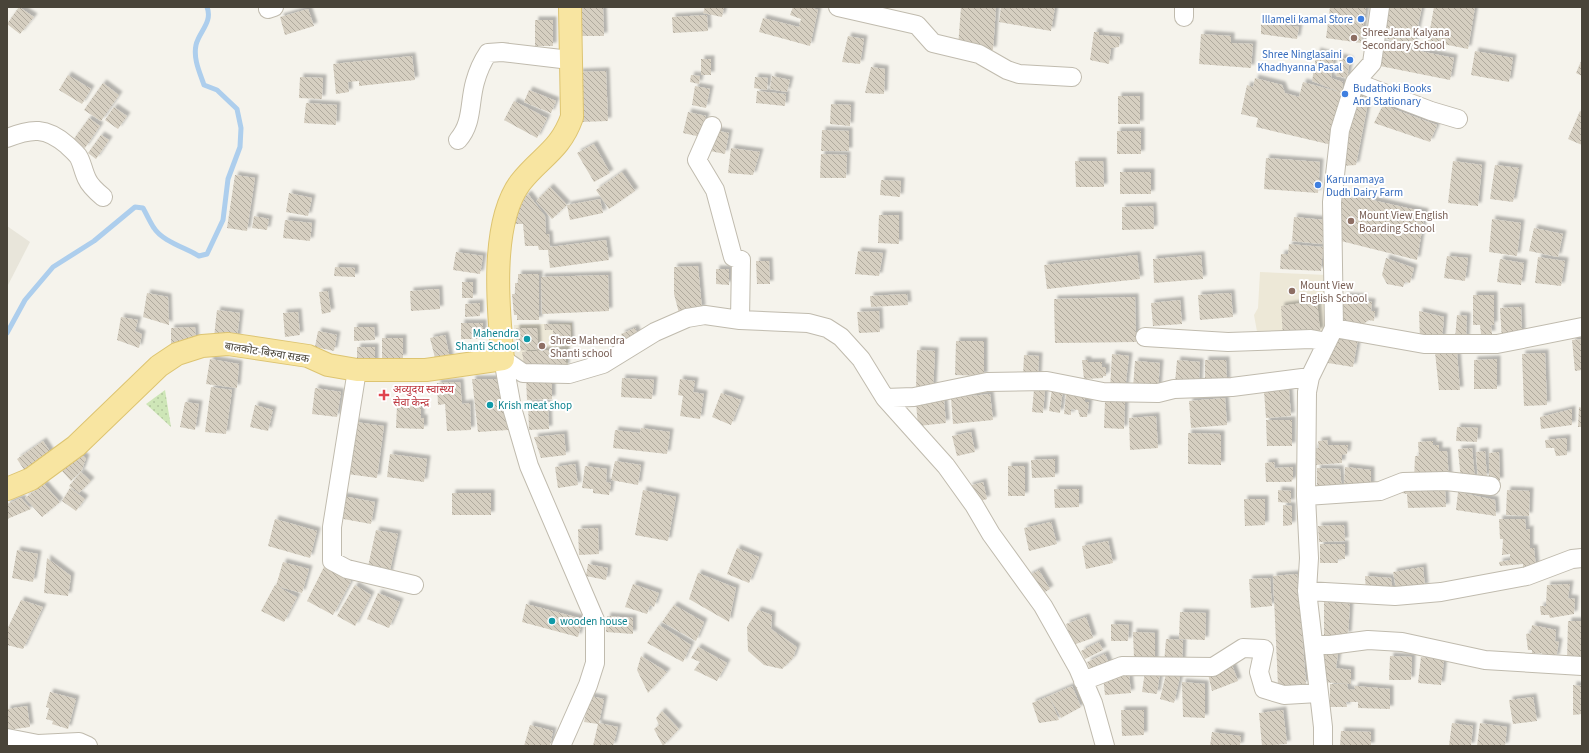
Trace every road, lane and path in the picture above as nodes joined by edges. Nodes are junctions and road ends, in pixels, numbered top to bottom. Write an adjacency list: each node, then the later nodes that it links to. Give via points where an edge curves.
1 (570, 7): 4 (main road)
2 (838, 7): 5 (street, via 917,25 933,43 979,54 1007,70 1020,74)
3 (1380, 7): 6 (street, via 1372,63)
4 (570, 60): 10 (street, via 502,52 488,53 475,83 470,118 465,132); 16 (main road, via 572,116 568,129 558,145 522,181 511,196 505,212 500,238 499,299)
5 (1072, 76)
6 (1354, 82): 7 (street); 14 (street, via 1340,130 1332,202)
7 (1458, 119)
8 (712, 126): 12 (street, via 697,160 714,190 733,257 741,260)
9 (7, 138): 11 (street, via 31,132 49,132 78,155 87,180)
10 (458, 140)
11 (103, 197)
12 (740, 320): 16 (street, via 705,315 687,318 655,332 602,364 569,374 523,373); 19 (street, via 808,322 827,328 841,337 861,359)
13 (1582, 327): 14 (street, via 1497,344 1424,344)
14 (1330, 335): 15 (street, via 1311,339 1228,342); 18 (street)
15 (1145, 337)
16 (503, 359): 17 (main road, बालकोट-बिरुवा सडक, via 426,370); 32 (street, via 512,408 529,466 595,620 595,663)
17 (357, 370): 21 (main road, बालकोट-बिरुवा सडक, via 301,355 228,344 202,346 177,354 159,366 76,446 31,479); 24 (street, via 332,527 332,561 348,568)
18 (1310, 377): 19 (street, via 1232,387 1174,389 1158,393 1103,392 1047,381 987,382 914,397); 22 (street, via 1306,392)
19 (885, 398): 28 (street, via 959,484 1043,606 1078,668)
20 (1491, 486): 22 (street, via 1446,481 1403,482 1380,491)
21 (7, 489)
22 (1306, 496): 25 (street, via 1309,558)
23 (1582, 558): 25 (street, via 1572,559 1527,576 1441,592 1395,596)
24 (414, 585)
25 (1307, 591): 26 (street)
26 (1314, 645): 27 (street, via 1368,640 1402,642 1486,660); 29 (street)
27 (1582, 666)
28 (1083, 682): 29 (street, via 1122,666 1212,668 1243,648 1264,649 1259,672 1264,689 1284,695); 33 (street, via 1095,710)
29 (1318, 693): 34 (street)
30 (7, 738): 31 (street, via 38,744 79,742)
31 (88, 746)
32 (561, 746)
33 (1105, 746)
34 (1323, 746)

